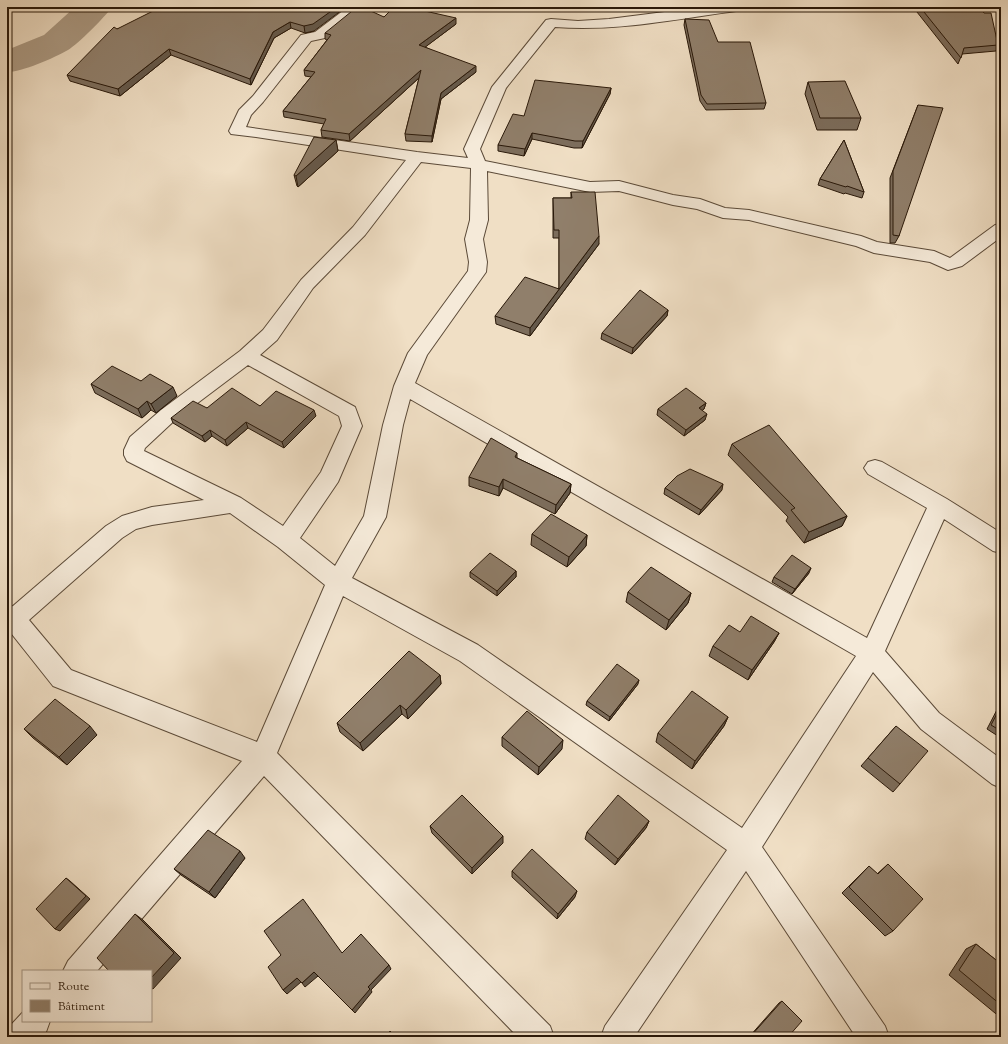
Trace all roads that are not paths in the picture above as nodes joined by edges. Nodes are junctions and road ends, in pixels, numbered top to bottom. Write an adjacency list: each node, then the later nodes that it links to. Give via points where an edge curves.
1 (356, 7): 3 (street, via 320,35 306,38 244,113 237,131)
2 (736, 7): 4 (street, via 609,23 551,23 499,87 472,149)
3 (417, 157): 4 (street); 6 (street, via 359,231 307,284 270,335)
4 (479, 165): 5 (street, via 590,187 619,186 700,204 723,213 750,215 874,247 934,257 948,264 956,262); 7 (street, via 479,220 474,239 477,272 418,353)
5 (1001, 229)
6 (247, 356): 9 (street, via 168,415 137,443 134,450 134,455 144,461); 11 (street, via 348,412 352,426 330,476)
7 (404, 386): 13 (street, via 393,425 375,517); 15 (street)
8 (875, 468): 10 (street)
9 (233, 504): 11 (street); 14 (street, via 152,516 130,522 114,532 20,614)
10 (939, 505): 12 (street); 15 (street)
11 (286, 540): 13 (street)
12 (1001, 544)
13 (338, 582): 16 (street); 18 (street, via 469,653)
14 (10, 618): 16 (street, via 62,678)
15 (872, 653): 17 (street, via 930,721); 18 (street)
16 (264, 756): 19 (street); 22 (street)
17 (1001, 775)
18 (746, 847): 23 (street); 24 (street)
19 (79, 970)
20 (34, 1022): 21 (street)
21 (21, 1037)
22 (539, 1037)
23 (616, 1037)
24 (874, 1037)

